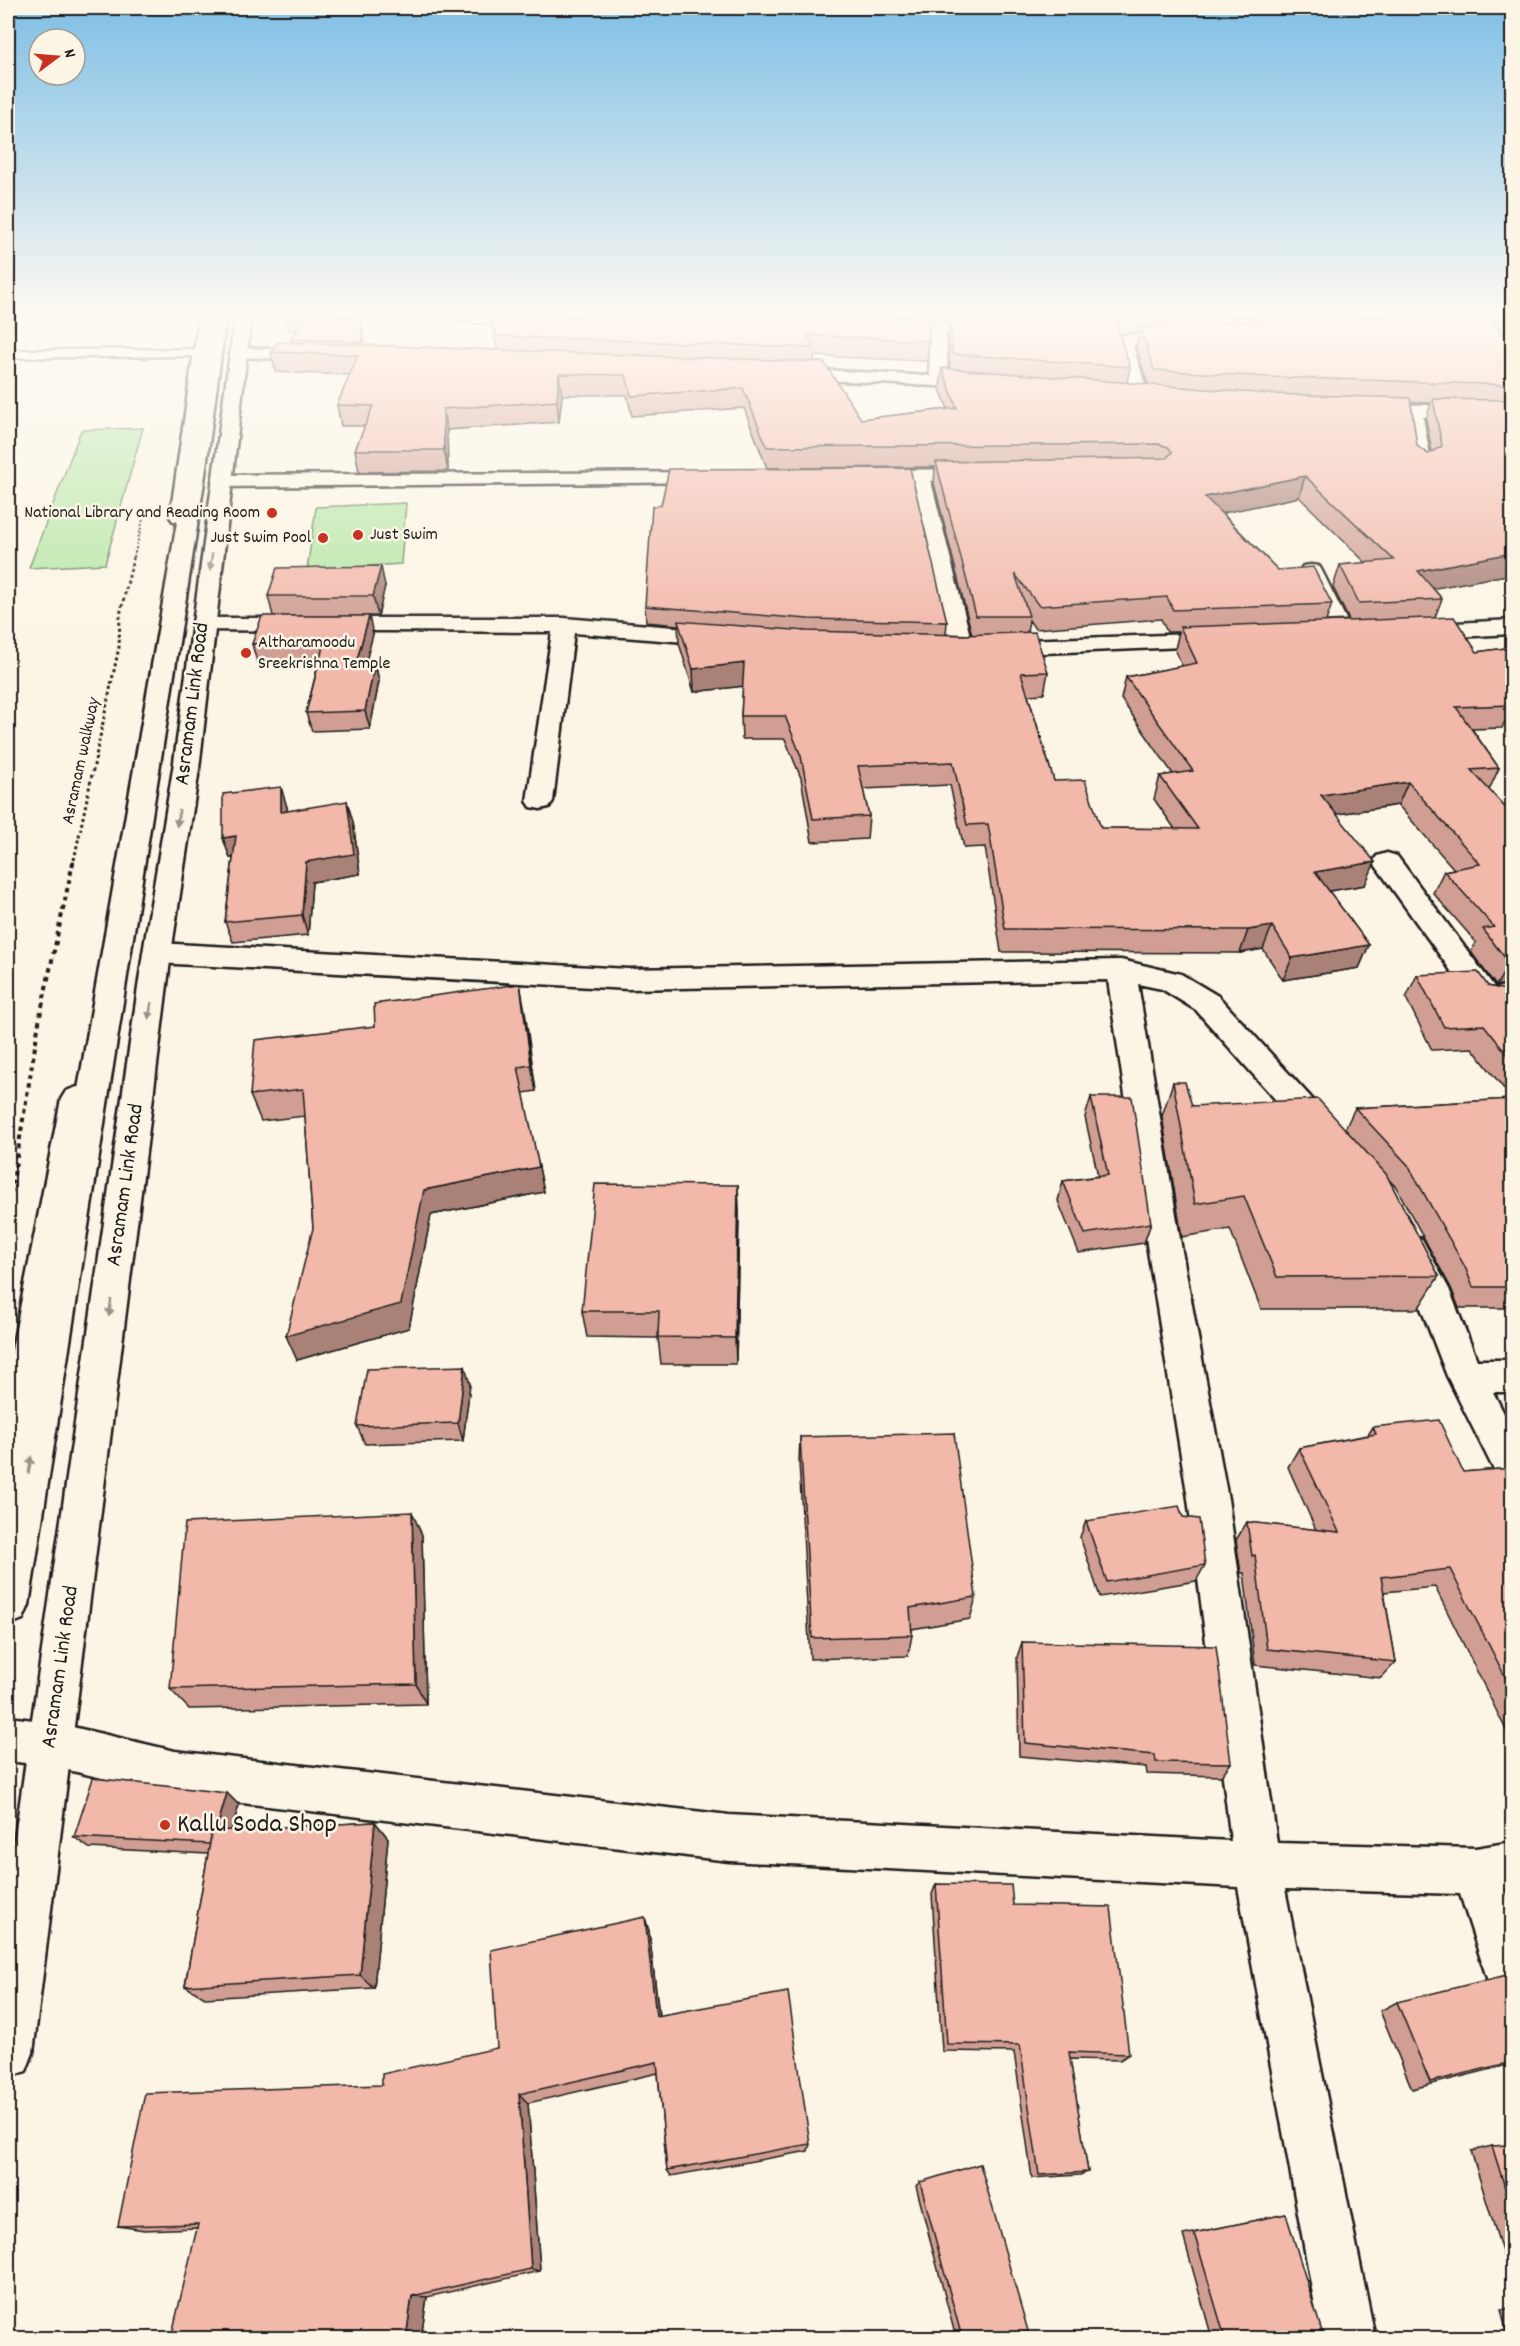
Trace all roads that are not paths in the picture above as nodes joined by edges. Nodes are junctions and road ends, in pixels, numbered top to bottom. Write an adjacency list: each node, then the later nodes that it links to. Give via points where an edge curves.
1 (192, 426): 30 (street, via 172,571 107,941)
2 (213, 426): 32 (street, Asramam Link Road, one-way to 2)
3 (224, 426): 10 (street, Asramam Link Road)
4 (1416, 426): 5 (street)
5 (1422, 467)
6 (1002, 475): 7 (street)
7 (920, 476): 8 (street); 20 (street)
8 (849, 477)
9 (732, 478): 10 (street)
10 (222, 481): 13 (street, Asramam Link Road, one-way to 13)
11 (1311, 571): 16 (street)
12 (564, 625): 13 (street); 18 (street); 21 (street)
13 (202, 626): 23 (street, Asramam Link Road, one-way to 23, via 186,769)
14 (1512, 627): 15 (street)
15 (1400, 632)
16 (1344, 635)
17 (1247, 639): 20 (street)
18 (749, 640)
19 (937, 647): 20 (street)
20 (961, 648)
21 (540, 801)
22 (1387, 862): 25 (street, via 1488,1000)
23 (157, 953): 24 (street, via 628,979); 34 (street, Asramam Link Road, one-way to 34)
24 (1121, 970): 26 (street, via 1171,981 1208,1003); 35 (street, via 1208,1499)
25 (1512, 995)
26 (1342, 1153)
27 (1393, 1217): 28 (street, via 1431,1289)
28 (1465, 1376): 29 (street); 31 (street)
29 (1512, 1376)
30 (8, 1464)
31 (1512, 1466)
32 (8, 1605)
33 (8, 1739): 34 (street)
34 (51, 1744): 35 (street, via 175,1773 729,1838); 38 (street, Asramam Link Road)
35 (1257, 1865): 36 (street); 39 (street)
36 (1494, 1868): 37 (street)
37 (1512, 1986)
38 (8, 2053)
39 (1348, 2338)

